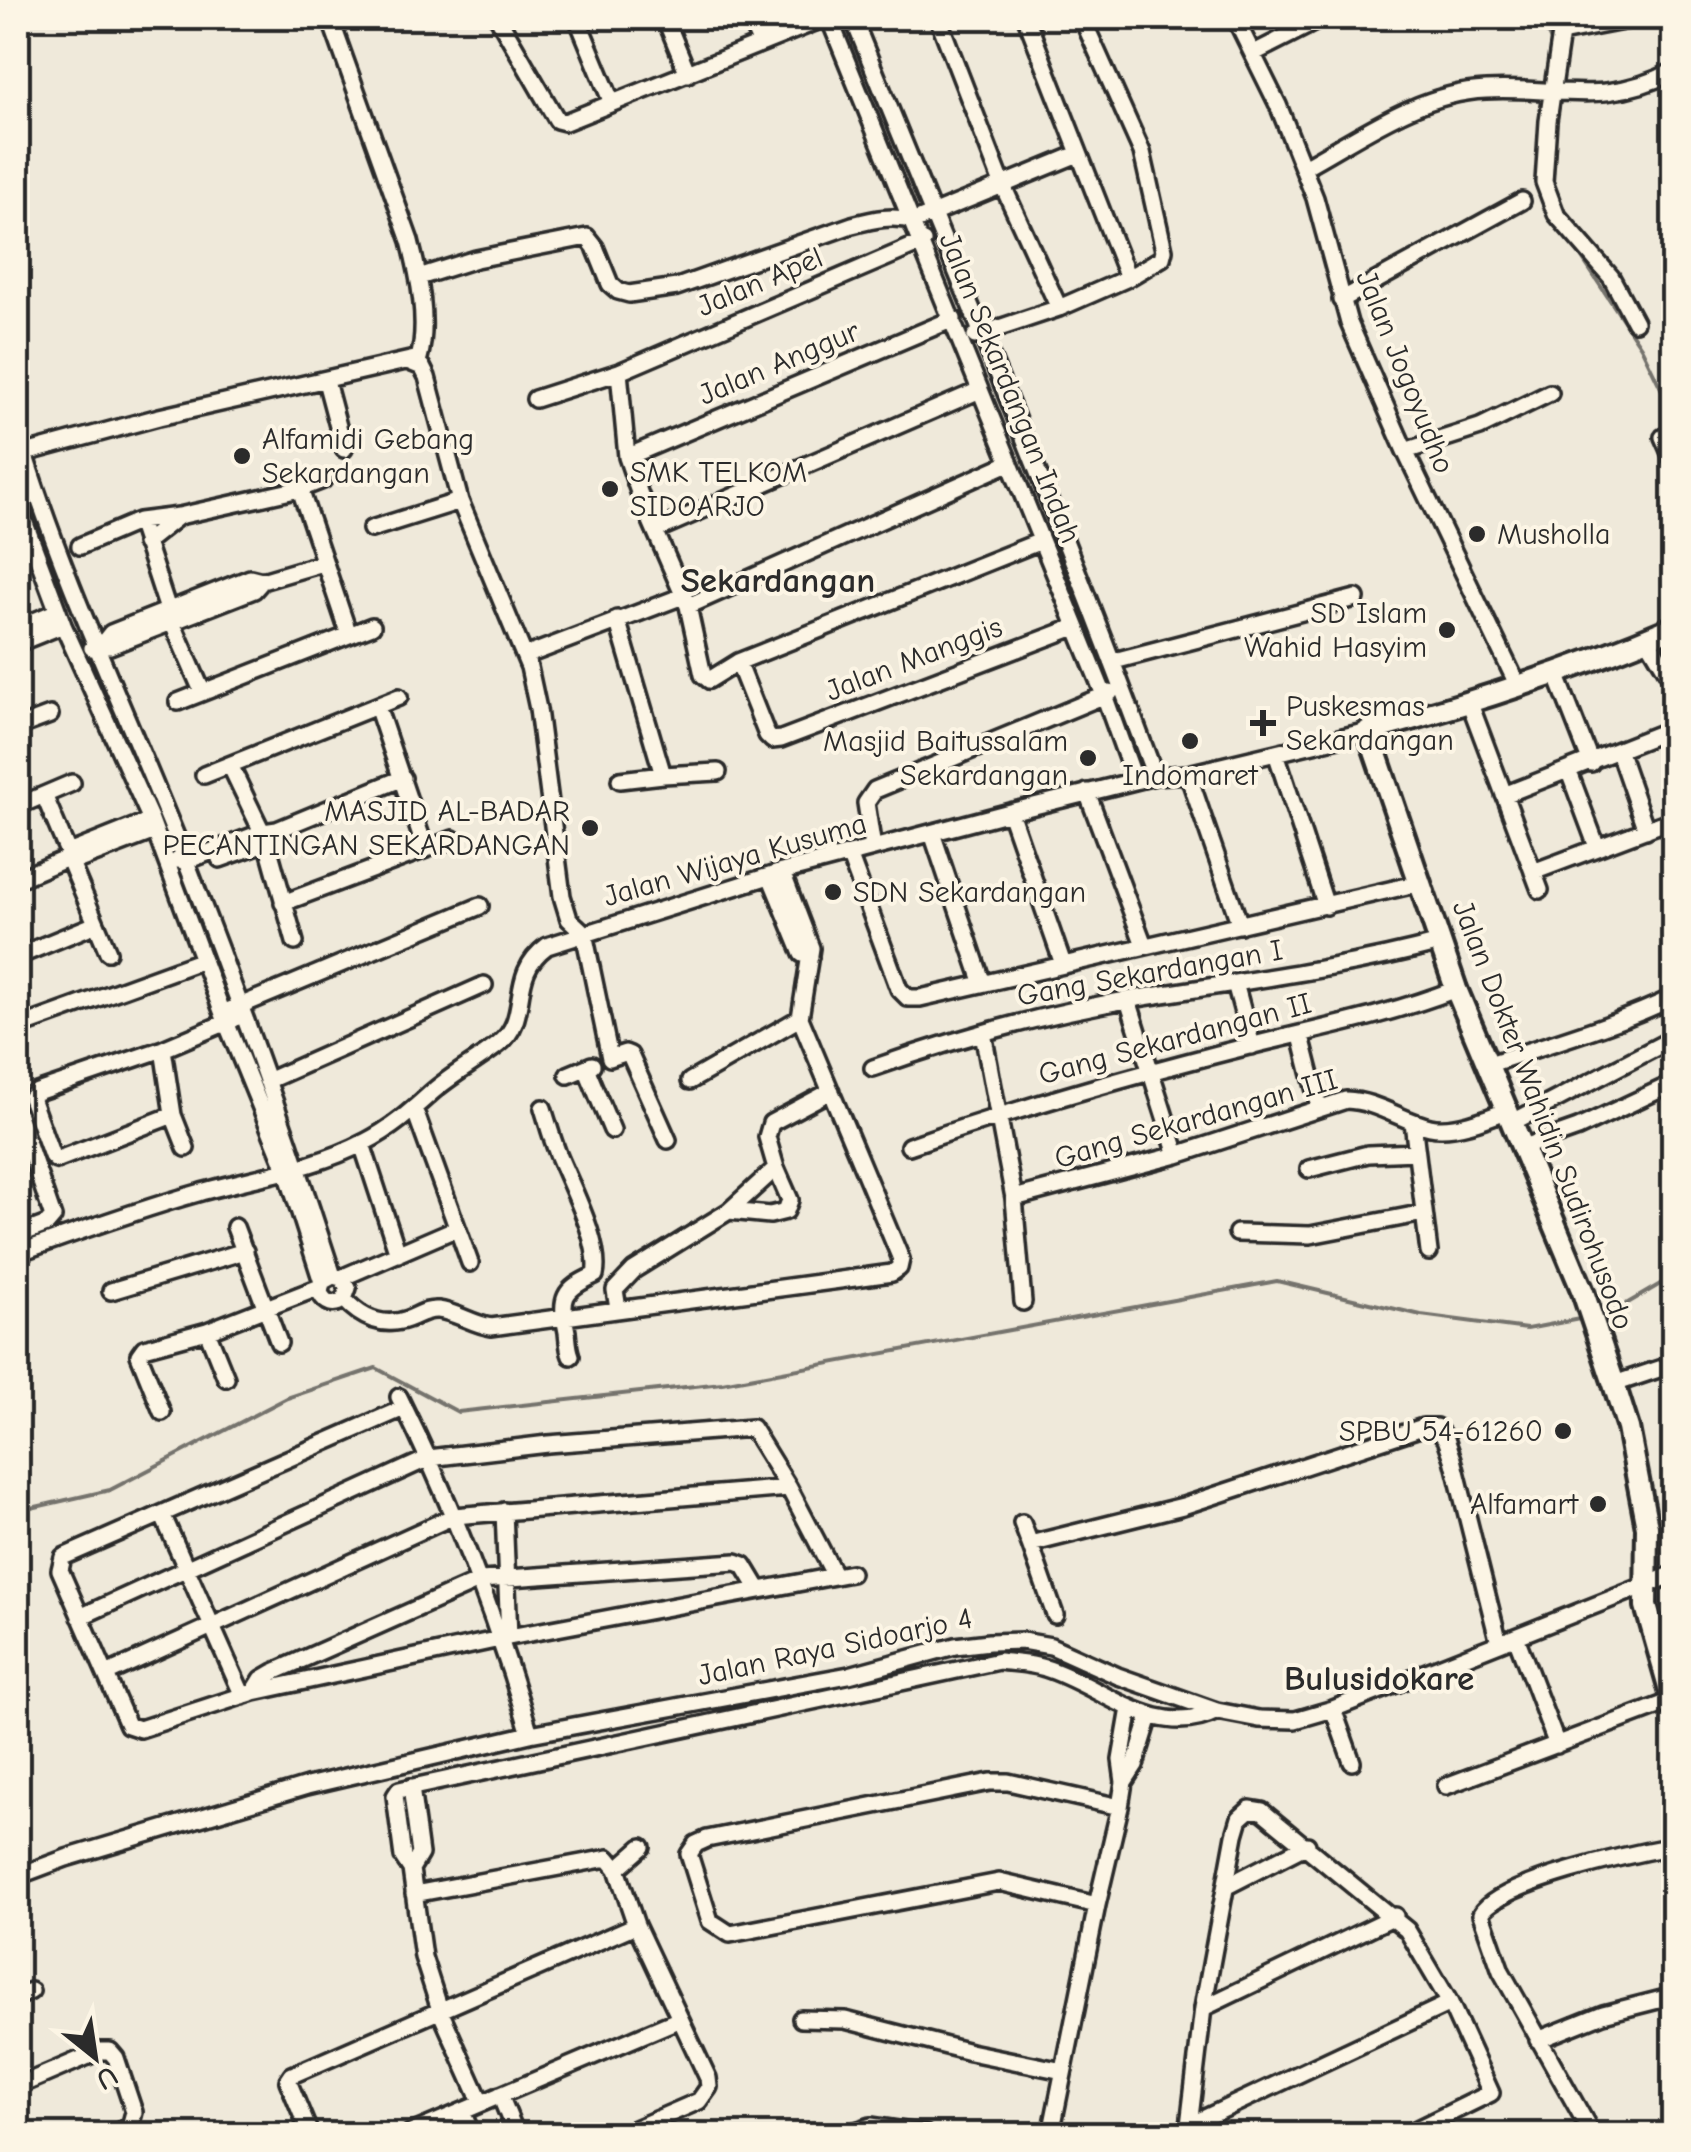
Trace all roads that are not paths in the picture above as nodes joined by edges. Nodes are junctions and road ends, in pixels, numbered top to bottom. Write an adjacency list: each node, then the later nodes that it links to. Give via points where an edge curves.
1 (330, 18): 29 (street)
2 (498, 18): 21 (street, via 557,120)
3 (577, 18): 21 (street)
4 (665, 18): 19 (street)
5 (749, 18): 16 (street)
6 (827, 18): 16 (street); 27 (street, Jalan Sekardangan Indah)
7 (853, 18): 26 (street, Jalan Sekardangan Indah)
8 (938, 18): 24 (street)
9 (1026, 18): 22 (street)
10 (1082, 18): 30 (street, via 1142,152 1164,250 1162,258)
11 (1235, 18): 17 (street, Jalan Jogoyudho)
12 (1323, 18): 17 (street)
13 (1551, 18): 15 (street)
14 (1632, 18): 15 (street)
15 (1561, 33): 20 (street)
16 (760, 42): 19 (street)
17 (1254, 53): 23 (street, Jalan Jogoyudho)
18 (1674, 71): 20 (street, via 1631,90)
19 (688, 74): 21 (street)
20 (1545, 91): 23 (street, via 1485,90 1417,105); 34 (street, via 1544,182 1556,214 1612,279)
21 (612, 103)
22 (1078, 154): 24 (street); 30 (street)
23 (1304, 168): 31 (street, Jalan Jogoyudho)
24 (1004, 186): 26 (street); 32 (street)
25 (1522, 201): 31 (street)
26 (933, 215): 27 (street); 35 (street, Jalan Sekardangan Indah)
27 (914, 222): 28 (street, Jalan Sekardangan Indah); 29 (street, via 898,217 852,225 677,287 630,294 610,284 587,237)
28 (923, 242): 33 (street, Jalan Sekardangan Indah); 38 (street, Jalan Apel)
29 (419, 277): 37 (street, via 422,352)
30 (1128, 278): 32 (street)
31 (1342, 300): 45 (street, Jalan Jogoyudho)
32 (1059, 308): 35 (street)
33 (953, 319): 36 (street, Jalan Sekardangan Indah); 47 (street, Jalan Anggur)
34 (1635, 322)
35 (984, 333): 36 (street); 55 (street, Jalan Sekardangan Indah)
36 (962, 341): 40 (street, Jalan Sekardangan Indah)
37 (410, 362): 39 (street); 52 (street, via 427,376)
38 (619, 372): 42 (street, Jalan Apel); 47 (street)
39 (326, 381): 44 (street); 46 (street)
40 (980, 390): 49 (street, Jalan Sekardangan Indah); 60 (street)
41 (1550, 393): 45 (street, via 1480,427)
42 (534, 399)
43 (1663, 437): 48 (street)
44 (344, 449)
45 (1405, 451): 85 (street, Jalan Jogoyudho)
46 (21, 454): 54 (street)
47 (627, 457): 60 (street)
48 (1674, 462)
49 (1008, 463): 58 (street, Jalan Sekardangan Indah); 66 (street)
50 (323, 480): 51 (street)
51 (300, 489): 56 (street); 64 (street)
52 (460, 500): 59 (street); 80 (street)
53 (20, 512): 54 (street); 69 (street)
54 (43, 512): 74 (street)
55 (1054, 514): 58 (street); 82 (street, Jalan Sekardangan Indah)
56 (179, 516): 57 (street); 62 (street)
57 (138, 521): 62 (street); 63 (street)
58 (1034, 524): 61 (street, Jalan Sekardangan Indah)
59 (371, 529)
60 (656, 530): 66 (street)
61 (1041, 541): 71 (street, Jalan Sekardangan Indah); 81 (street)
62 (145, 543): 67 (street)
63 (80, 546)
64 (323, 563): 67 (street); 75 (street)
65 (1356, 598): 82 (street)
66 (685, 601): 68 (street); 81 (street, via 705,678)
67 (170, 616): 78 (street, via 111,633); 87 (street)
68 (617, 618): 80 (street); 105 (street)
69 (63, 624): 73 (street); 74 (street); 77 (street); 79 (street)
70 (372, 626): 75 (street)
71 (1075, 627): 81 (street, Jalan Manggis, via 772,740); 88 (street, Jalan Sekardangan Indah)
72 (1674, 627): 76 (main road)
73 (18, 628)
74 (88, 628): 78 (street)
75 (350, 635): 87 (street)
76 (1647, 638): 83 (main road); 84 (street)
77 (18, 643)
78 (100, 644): 79 (street); 128 (street)
79 (76, 655): 117 (street)
80 (525, 656): 139 (street, via 566,912)
81 (738, 662)
82 (1114, 662): 86 (street, Jalan Sekardangan Indah)
83 (1557, 676): 85 (main road); 99 (street)
84 (1674, 682)
85 (1518, 686): 91 (main road)
86 (1122, 687): 88 (street); 106 (street, Jalan Sekardangan Indah)
87 (202, 690): 90 (street)
88 (1104, 695): 109 (street, Jalan Sekardangan Indah); 124 (street, via 875,790 866,803)
89 (398, 697): 92 (street)
90 (178, 702)
91 (1470, 704): 96 (main road); 112 (street)
92 (377, 706): 100 (street); 107 (street)
93 (50, 715): 94 (street)
94 (18, 726)
95 (1674, 728): 98 (street)
96 (1368, 731): 97 (street, Jalan Wijaya Kusuma); 132 (main road, Jalan Dokter Wahidin Sudirohusodo)
97 (1276, 752): 103 (street, Jalan Wijaya Kusuma); 136 (street)
98 (1618, 752): 99 (street); 118 (street)
99 (1591, 763): 102 (street)
100 (230, 765): 104 (street); 120 (street)
101 (718, 772): 105 (street)
102 (1569, 772): 112 (street); 122 (street)
103 (1188, 774): 106 (street, Jalan Wijaya Kusuma); 138 (street)
104 (204, 775)
105 (663, 775): 108 (street)
106 (1155, 776): 109 (street, Jalan Wijaya Kusuma)
107 (402, 778): 120 (street); 123 (street)
108 (620, 780)
109 (1134, 780): 111 (street, Jalan Wijaya Kusuma)
110 (72, 783): 113 (street)
111 (1087, 792): 115 (street, Jalan Wijaya Kusuma); 142 (street)
112 (1504, 795): 129 (street)
113 (44, 796): 114 (street); 126 (street)
114 (18, 806)
115 (1010, 812): 119 (street, Jalan Wijaya Kusuma); 146 (street)
116 (1674, 819): 118 (street)
117 (153, 826): 126 (street); 127 (street)
118 (1646, 830): 122 (street)
119 (932, 834): 124 (street, Jalan Wijaya Kusuma); 147 (street)
120 (269, 835): 128 (street); 134 (street)
121 (453, 839): 123 (street)
122 (1597, 846): 129 (street)
123 (425, 848): 134 (street)
124 (873, 848): 125 (street, Jalan Wijaya Kusuma)
125 (850, 854): 130 (street, Jalan Wijaya Kusuma); 147 (street, via 908,998)
126 (70, 858): 131 (street); 137 (street)
127 (168, 866): 128 (street); 145 (street)
128 (188, 866): 153 (street)
129 (1533, 872): 133 (street)
130 (776, 874): 139 (street, Jalan Wijaya Kusuma); 154 (street, via 812,948)
131 (18, 879)
132 (1420, 884): 136 (street); 141 (main road, Jalan Dokter Wahidin Sudirohusodo)
133 (1540, 890)
134 (283, 904): 140 (street)
135 (480, 906): 153 (street)
136 (1326, 906): 138 (street)
137 (96, 924): 143 (street); 144 (street)
138 (1240, 925): 142 (street)
139 (584, 933): 161 (street); 173 (street, Jalan Wijaya Kusuma, via 536,954 527,964 516,1023 502,1042)
140 (295, 942)
141 (1440, 943): 148 (street, Gang Sekardangan I); 150 (main road, Jalan Dokter Wahidin Sudirohusodo)
142 (1144, 945): 146 (street)
143 (108, 952)
144 (18, 956)
145 (203, 960): 153 (street); 155 (street)
146 (1063, 964): 147 (street)
147 (982, 982)
148 (1235, 983): 152 (street, Gang Sekardangan I); 159 (street)
149 (484, 985): 167 (street)
150 (1456, 989): 157 (street, Gang Sekardangan II); 162 (main road, Jalan Dokter Wahidin Sudirohusodo)
151 (1674, 997): 162 (street, via 1621,1022)
152 (1128, 1000): 156 (street, Gang Sekardangan I); 165 (street)
153 (233, 1014): 160 (street); 167 (street); 188 (street)
154 (800, 1018): 168 (street); 170 (street)
155 (21, 1026)
156 (982, 1033): 164 (street, Gang Sekardangan I); 176 (street)
157 (1301, 1036): 159 (street, Gang Sekardangan II); 171 (street)
158 (1674, 1038): 177 (street, Gang Sekardangan III)
159 (1252, 1046): 165 (street, Gang Sekardangan II)
160 (163, 1049): 175 (street); 175 (street, via 31,1098 56,1160)
161 (610, 1058): 163 (street); 180 (street, via 630,1055)
162 (1488, 1065): 177 (main road, Jalan Dokter Wahidin Sudirohusodo)
163 (586, 1068): 166 (street); 179 (street)
164 (873, 1068)
165 (1149, 1074): 176 (street, Gang Sekardangan II); 187 (street)
166 (568, 1075)
167 (267, 1081): 188 (street)
168 (690, 1081)
169 (1674, 1083): 183 (street)
170 (831, 1092): 189 (street, via 771,1123 766,1137); 208 (street, via 900,1268)
171 (1319, 1107): 178 (street, Gang Sekardangan III, via 1361,1100); 187 (street, Gang Sekardangan III)
172 (543, 1108): 209 (street, via 589,1226 596,1268 565,1295)
173 (415, 1111): 181 (street, Jalan Wijaya Kusuma); 195 (street)
174 (18, 1116): 185 (street)
175 (173, 1116): 184 (street)
176 (997, 1116): 182 (street, Gang Sekardangan II); 191 (street)
177 (1510, 1116): 178 (street, Gang Sekardangan III, via 1444,1128); 183 (main road, Jalan Dokter Wahidin Sudirohusodo)
178 (1413, 1122): 186 (street)
179 (612, 1130)
180 (668, 1140)
181 (362, 1144): 188 (street, Jalan Wijaya Kusuma); 201 (street)
182 (909, 1146)
183 (1524, 1147): 215 (main road, Jalan Dokter Wahidin Sudirohusodo)
184 (186, 1148)
185 (24, 1152): 197 (street, via 53,1217)
186 (1416, 1152): 190 (street, via 1368,1154); 193 (street)
187 (1177, 1155): 191 (street, Gang Sekardangan III)
188 (292, 1168): 200 (street, Jalan Wijaya Kusuma); 203 (street)
189 (776, 1168): 192 (street); 192 (street, via 790,1200 786,1211)
190 (1309, 1170)
191 (1014, 1198): 206 (street)
192 (729, 1211): 208 (street, via 634,1270 622,1283)
193 (1424, 1213): 196 (street, via 1310,1235); 199 (street)
194 (236, 1227): 198 (street)
195 (455, 1229): 201 (street); 202 (street)
196 (1238, 1233)
197 (18, 1235)
198 (245, 1251): 204 (street); 207 (street)
199 (1430, 1252)
200 (18, 1253)
201 (398, 1254): 203 (street)
202 (470, 1263)
203 (329, 1281): 205 (street, via 348,1288); 205 (street, via 323,1298); 207 (street)
204 (111, 1291)
205 (344, 1300): 209 (street, via 360,1315 389,1322 435,1310 491,1327)
206 (1023, 1302)
207 (265, 1308): 210 (street); 211 (street)
208 (625, 1309): 209 (street)
209 (563, 1318): 212 (street)
210 (207, 1331): 214 (street); 216 (street, via 140,1351)
211 (279, 1343)
212 (571, 1356)
213 (1674, 1364): 215 (street)
214 (226, 1378)
215 (1614, 1384): 228 (main road, Jalan Dokter Wahidin Sudirohusodo, via 1647,1527)
216 (162, 1412)
217 (429, 1458): 218 (street, via 752,1428); 220 (street, via 401,1402); 221 (street); 224 (street)
218 (788, 1488): 219 (street); 229 (street, via 843,1575)
219 (504, 1512): 221 (street); 226 (street)
220 (163, 1516): 224 (street); 231 (street, via 63,1557 60,1570)
221 (454, 1516): 227 (street); 232 (street)
222 (1022, 1523): 223 (street)
223 (1030, 1544): 230 (street); 235 (street, via 1183,1506 1436,1427 1452,1458)
224 (186, 1571): 231 (street); 232 (street)
225 (1674, 1574): 228 (street, Jalan Raya Sidoarjo 4)
226 (508, 1578): 227 (street); 229 (street, via 736,1562); 234 (street)
227 (481, 1580): 234 (street); 237 (street, via 274,1672)
228 (1646, 1584): 233 (street, Jalan Raya Sidoarjo 4); 238 (main road, Jalan Dokter Wahidin Sudirohusodo)
229 (760, 1590): 234 (street)
230 (1055, 1616)
231 (80, 1617): 236 (street)
232 (213, 1627): 236 (street); 237 (street)
233 (1516, 1637): 235 (street, Jalan Raya Sidoarjo 4); 244 (street)
234 (506, 1638): 237 (street); 243 (street)
235 (1499, 1643): 240 (street, Jalan Raya Sidoarjo 4)
236 (106, 1674): 237 (street, via 128,1725 140,1730)
237 (249, 1694)
238 (1673, 1702): 244 (street)
239 (1130, 1708): 242 (street); 247 (street, via 1046,1668 999,1662); 248 (street)
240 (1333, 1709): 241 (street, Jalan Raya Sidoarjo 4, via 1295,1720); 246 (street)
241 (1218, 1711): 242 (street, via 1184,1722); 243 (street, Jalan Raya Sidoarjo 4, via 1051,1646 988,1642)
242 (1150, 1716): 248 (street)
243 (530, 1734): 245 (street, Jalan Raya Sidoarjo 4)
244 (1558, 1745): 249 (street)
245 (458, 1752): 247 (street); 255 (street, Jalan Raya Sidoarjo 4, via 307,1786)
246 (1352, 1762)
247 (462, 1776): 257 (street, via 395,1796)
248 (1124, 1782): 250 (street)
249 (1446, 1786)
250 (1120, 1807): 258 (street); 258 (street, via 990,1782 706,1839 688,1854 710,1921 730,1934 999,1882)
251 (1307, 1846): 256 (street); 256 (street, via 1250,1809 1234,1835); 259 (street)
252 (1674, 1846): 267 (street, via 1570,1870 1490,1902 1480,1914)
253 (642, 1848): 254 (street)
254 (617, 1869): 257 (street, via 601,1857); 260 (street)
255 (18, 1876)
256 (1226, 1886): 263 (street)
257 (414, 1894): 264 (street, via 423,1957)
258 (1097, 1905): 268 (street)
259 (1395, 1916): 262 (street); 263 (street)
260 (636, 1926): 264 (street); 265 (street)
261 (1674, 1996): 267 (street)
262 (1450, 2002): 273 (street); 283 (street, via 1490,2093)
263 (1202, 2008): 273 (street)
264 (441, 2013): 271 (street); 275 (street, via 292,2075 288,2081)
265 (680, 2019): 270 (street); 279 (street, via 708,2078 708,2092)
266 (801, 2019): 268 (street, via 846,2020)
267 (1538, 2040): 284 (street)
268 (1063, 2071): 282 (street)
269 (18, 2086): 274 (street, via 110,2050 134,2112 130,2126)
270 (500, 2095): 271 (street); 278 (street)
271 (481, 2102): 272 (street)
272 (462, 2112): 276 (street); 277 (street)
273 (1189, 2130)
274 (112, 2134)
275 (310, 2134)
276 (409, 2134)
277 (472, 2134)
278 (516, 2134)
279 (623, 2134)
280 (846, 2134): 281 (street, via 871,2126)
281 (925, 2134)
282 (1051, 2134)
283 (1407, 2134)
284 (1592, 2134)

